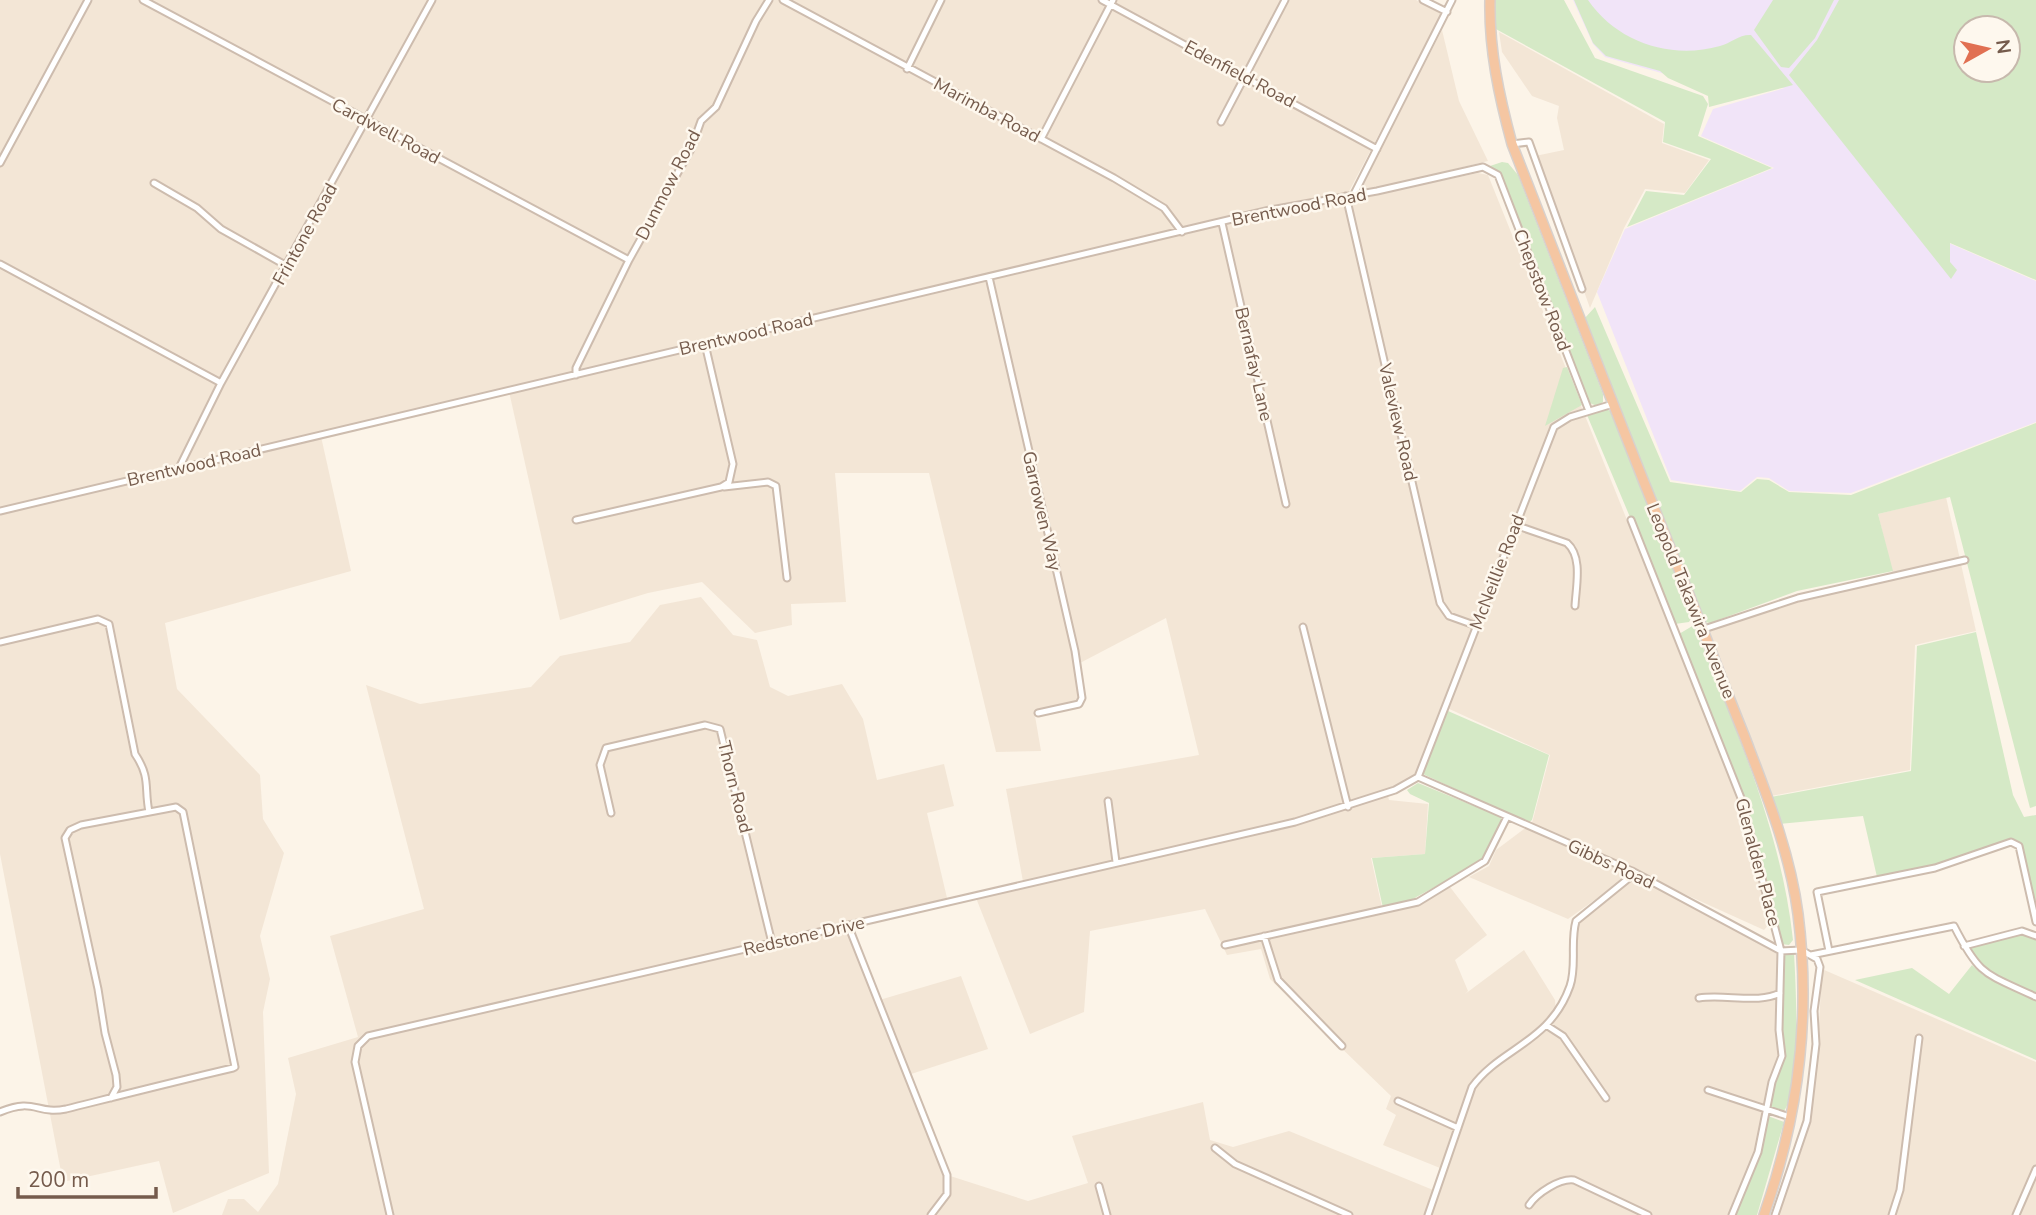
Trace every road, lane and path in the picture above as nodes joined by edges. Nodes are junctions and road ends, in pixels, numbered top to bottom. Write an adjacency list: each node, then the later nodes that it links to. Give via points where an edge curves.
1 (88, 0): 21 (street)
2 (143, 0): 16 (street, Cardwell Road)
3 (432, 0): 16 (street, Frintone Road)
4 (769, 0): 27 (street, Dunmow Road, via 716,107 701,121 691,149)
5 (783, 0): 14 (street, Marimba Road)
6 (942, 0): 14 (street)
7 (1102, 0): 12 (street, Edenfield Road)
8 (1285, 0): 15 (street)
9 (1423, 0): 13 (street)
10 (1452, 0): 13 (street)
11 (1490, 0): 19 (highway, Leopold Takawira Avenue, via 1491,46)
12 (1112, 2): 15 (street, Edenfield Road); 18 (street)
13 (1447, 12): 20 (street)
14 (907, 69): 18 (street, Marimba Road)
15 (1245, 77): 17 (street); 20 (street, Edenfield Road)
16 (368, 121): 27 (street, Cardwell Road); 29 (street, Frintone Road)
17 (1221, 122)
18 (1041, 139): 26 (street, Marimba Road, via 1155,201)
19 (1512, 144): 31 (street, via 1529,142); 35 (highway, Leopold Takawira Avenue)
20 (1377, 149): 24 (street)
21 (0, 163)
22 (1493, 170): 24 (street, Brentwood Road, via 1483,167); 36 (street, Chepstow Road)
23 (154, 183): 29 (street, via 197,208 221,229)
24 (1349, 196): 25 (street, Brentwood Road); 47 (street, Valeview Road, via 1440,603 1449,616)
25 (1222, 223): 26 (street, Brentwood Road); 39 (street, Bernafay Lane)
26 (1182, 232): 30 (street, Brentwood Road)
27 (629, 260): 33 (street, Dunmow Road)
28 (0, 264): 34 (street)
29 (287, 266): 34 (street, Frintone Road)
30 (989, 277): 32 (street, Brentwood Road); 51 (street, Garrowen Way, via 1082,698 1079,704)
31 (1582, 289)
32 (705, 344): 33 (street, Brentwood Road); 38 (street, via 734,468 729,482)
33 (576, 375): 37 (street, Brentwood Road)
34 (221, 383): 37 (street, Frintone Road)
35 (1613, 404): 36 (street, McNeillie Road); 49 (highway, Leopold Takawira Avenue)
36 (1589, 411): 43 (street, McNeillie Road, via 1554,427)
37 (179, 469): 40 (street, Brentwood Road)
38 (721, 487): 41 (street); 45 (street, via 768,482 776,486)
39 (1286, 505)
40 (0, 511)
41 (576, 520)
42 (1631, 520): 68 (street, Glenalden Place, via 1741,798)
43 (1515, 525): 46 (street, via 1573,549); 47 (street, McNeillie Road)
44 (1965, 560): 49 (street, via 1798,598)
45 (787, 578)
46 (1575, 606)
47 (1477, 626): 52 (street, McNeillie Road)
48 (1303, 627): 54 (street)
49 (1704, 629): 67 (highway, Leopold Takawira Avenue, via 1780,835 1798,911)
50 (0, 642): 55 (street, via 99,619 109,624 135,754 149,784)
51 (1038, 713)
52 (1418, 777): 54 (street, Redstone Drive); 57 (street, Gibbs Road)
53 (1108, 802): 58 (street)
54 (1348, 807): 58 (street, Redstone Drive)
55 (149, 812): 78 (street, via 81,825 65,838 116,1074 117,1087); 78 (street, via 176,807 183,812 235,1065)
56 (611, 813): 64 (street, Thorn Road, via 600,765 606,748 705,725 720,729)
57 (1507, 817): 59 (street, Gibbs Road); 62 (street, via 1485,862 1418,902)
58 (1116, 862): 61 (street, Redstone Drive)
59 (1632, 872): 68 (street, Gibbs Road); 74 (street, via 1576,921 1570,988)
60 (2036, 922): 69 (street, via 2019,846 2011,842 1935,868 1817,892)
61 (848, 925): 64 (street, Redstone Drive); 90 (street, via 947,1175 947,1194)
62 (1264, 936): 65 (street); 76 (street, via 1278,980)
63 (2036, 936): 66 (street, via 2022,931)
64 (772, 943): 89 (street, Redstone Drive, via 368,1037 358,1046 355,1062)
65 (1225, 945)
66 (1965, 946): 69 (street, via 1954,926); 72 (street, via 1984,973)
67 (1801, 950): 68 (street); 70 (street); 83 (highway, Leopold Takawira Avenue, via 1801,1047)
68 (1781, 951): 71 (street, Glenalden Place)
69 (1829, 951): 70 (street)
70 (1811, 955): 97 (street, via 1820,971 1809,1108)
71 (1780, 993): 73 (street, via 1761,999); 81 (street, Glenalden Place, via 1782,1056)
72 (2036, 997)
73 (1699, 998)
74 (1546, 1025): 79 (street, via 1563,1036); 84 (street, via 1477,1080)
75 (1919, 1038): 98 (street, via 1900,1190)
76 (1342, 1046)
77 (1708, 1090): 81 (street)
78 (111, 1098): 82 (street, via 54,1111 23,1104)
79 (1606, 1098)
80 (1398, 1101): 84 (street)
81 (1767, 1110): 83 (street); 95 (street, Glenalden Place, via 1758,1152)
82 (0, 1112)
83 (1790, 1118): 96 (highway, Leopold Takawira Avenue)
84 (1458, 1128): 93 (street)
85 (1215, 1147): 92 (street, via 1235,1164)
86 (2036, 1169): 99 (street)
87 (1099, 1186): 91 (street)
88 (1529, 1205): 94 (street, via 1566,1179)
89 (390, 1215)
90 (931, 1215)
91 (1107, 1215)
92 (1349, 1215)
93 (1428, 1215)
94 (1648, 1215)
95 (1731, 1215)
96 (1765, 1215)
97 (1775, 1215)
98 (1892, 1215)
99 (2015, 1215)

